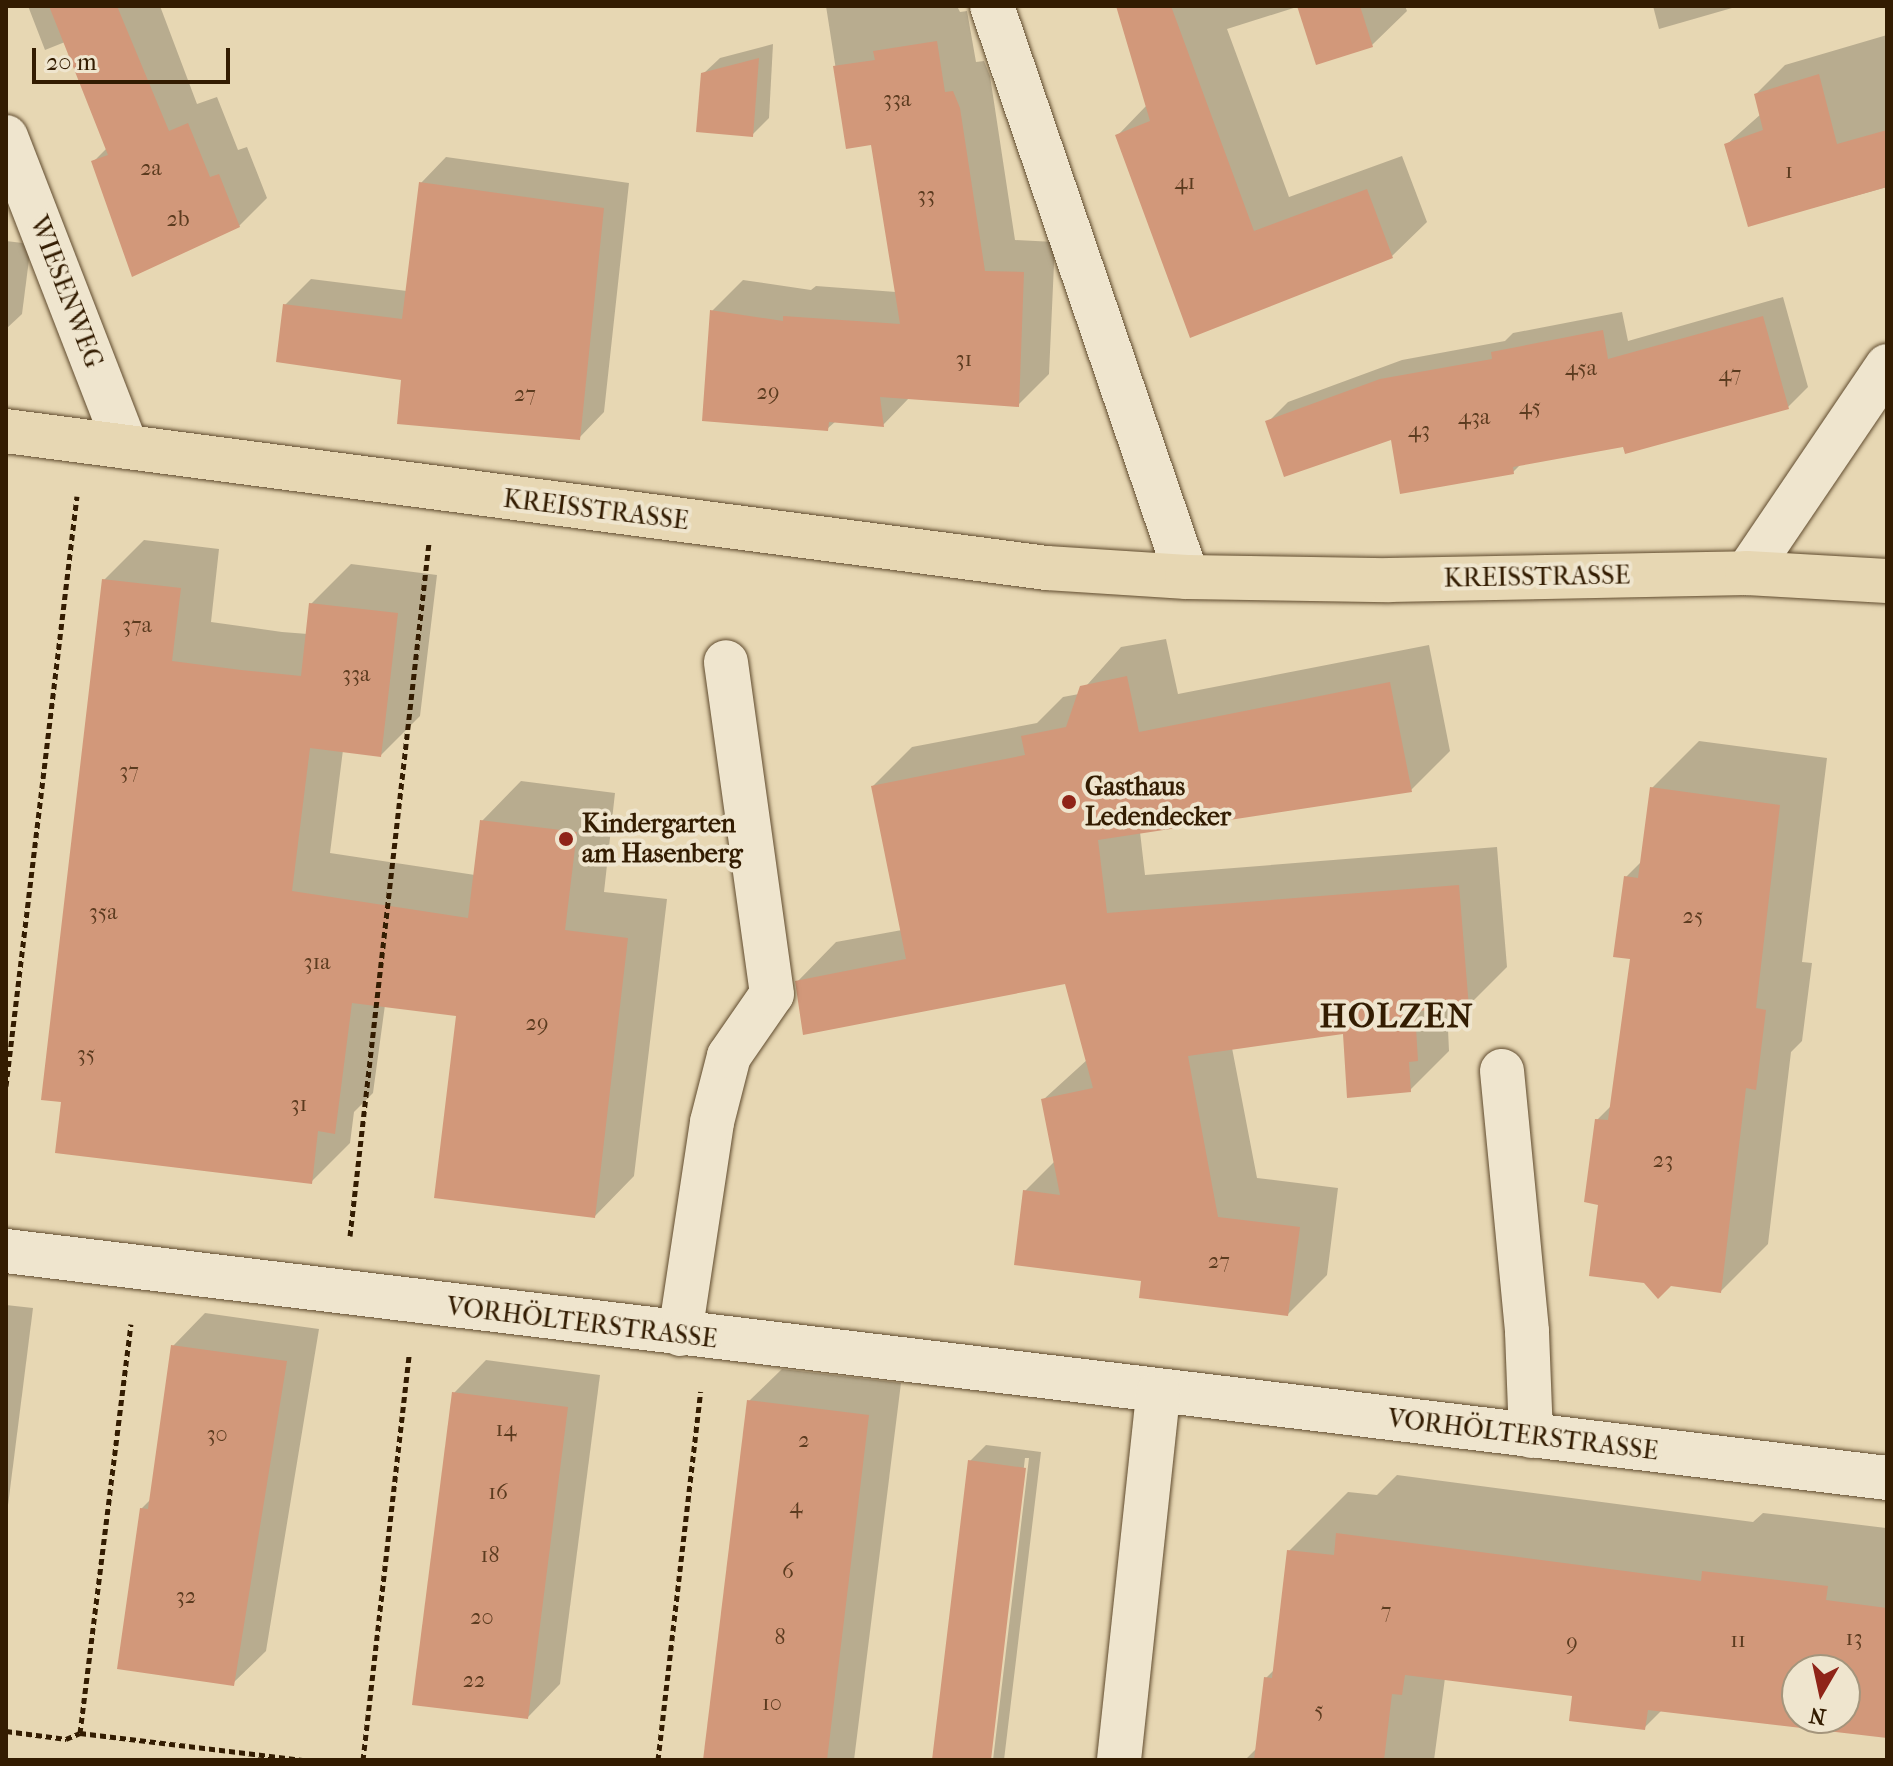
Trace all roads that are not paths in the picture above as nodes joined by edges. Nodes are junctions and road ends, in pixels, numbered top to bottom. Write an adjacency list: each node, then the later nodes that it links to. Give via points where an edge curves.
1 (992, 6): 7 (street)
2 (6, 137): 5 (street, WIESENWEG)
3 (1887, 366): 6 (street)
4 (6, 431): 5 (main road, KREISSTRASSE)
5 (126, 447): 7 (main road, KREISSTRASSE, via 1047,568)
6 (1747, 573): 7 (main road, KREISSTRASSE, via 1389,580); 8 (main road, KREISSTRASSE)
7 (1187, 577)
8 (1887, 581)
9 (726, 662): 12 (street, via 772,994 729,1056 712,1122)
10 (1502, 1071): 14 (street, via 1527,1332)
11 (6, 1251): 12 (street, VORHÖLTERSTRASSE)
12 (693, 1336): 13 (street, VORHÖLTERSTRASSE)
13 (1158, 1393): 14 (street, VORHÖLTERSTRASSE); 16 (street)
14 (1531, 1436): 15 (street, VORHÖLTERSTRASSE)
15 (1887, 1478)
16 (1119, 1760)

